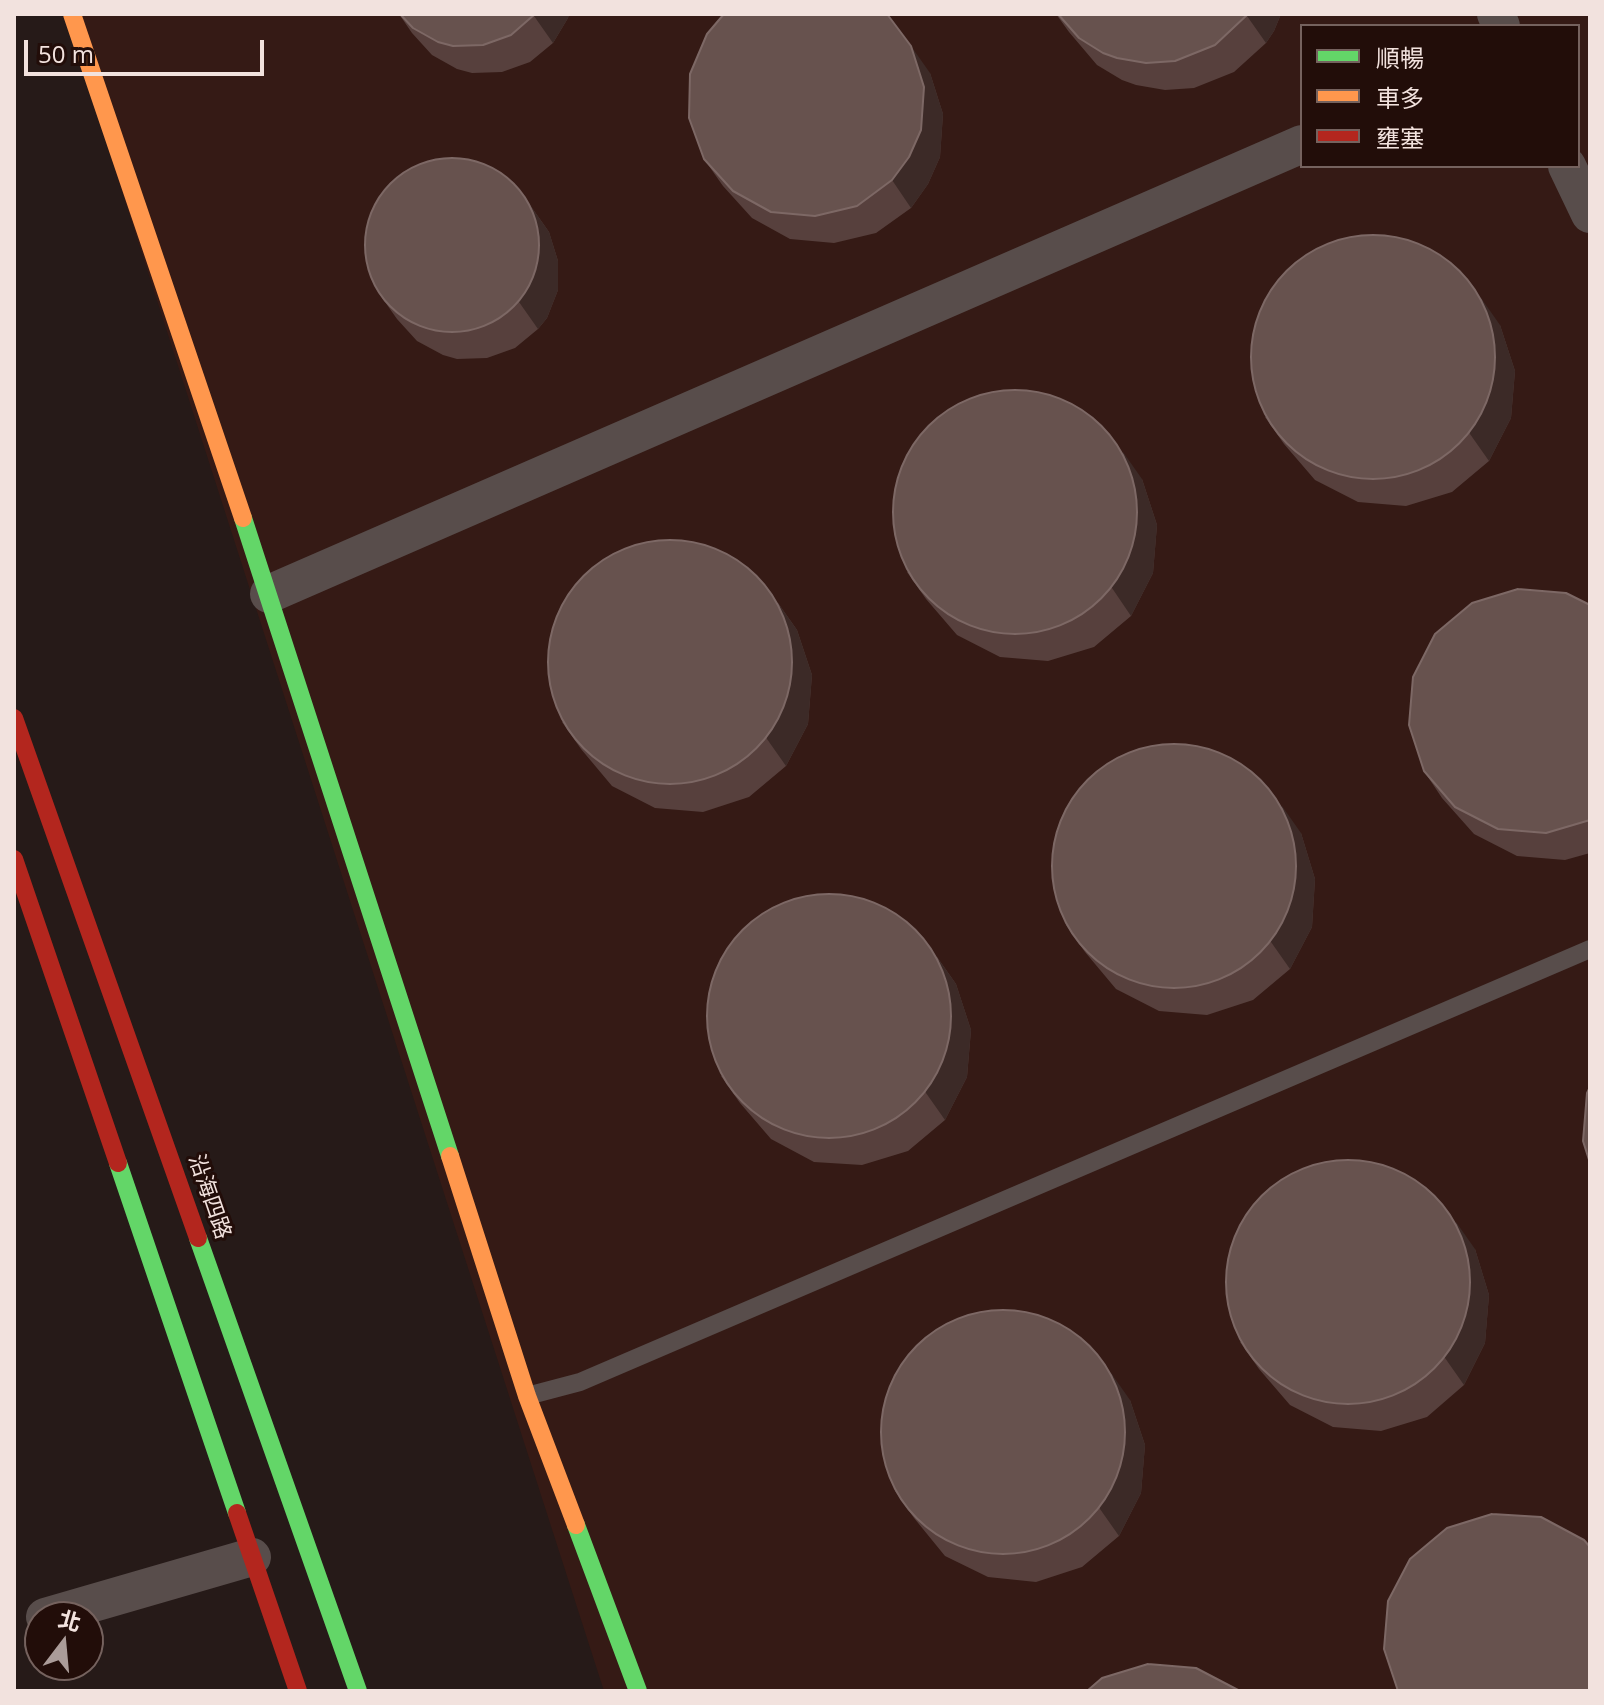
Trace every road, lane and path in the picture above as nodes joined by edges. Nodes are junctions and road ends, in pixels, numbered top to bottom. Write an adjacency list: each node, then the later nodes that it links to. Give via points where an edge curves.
1 (72, 14): 5 (street)
2 (1300, 145): 5 (street)
3 (1568, 168): 4 (street)
4 (1590, 214)
5 (269, 594): 9 (street)
6 (14, 718): 13 (street, 沿海四路)
7 (14, 859): 10 (street)
8 (1590, 949): 9 (lane, via 580,1382)
9 (527, 1396): 14 (street)
10 (252, 1557): 11 (street); 12 (street)
11 (101, 1601)
12 (298, 1691)
13 (358, 1691)
14 (638, 1691)

